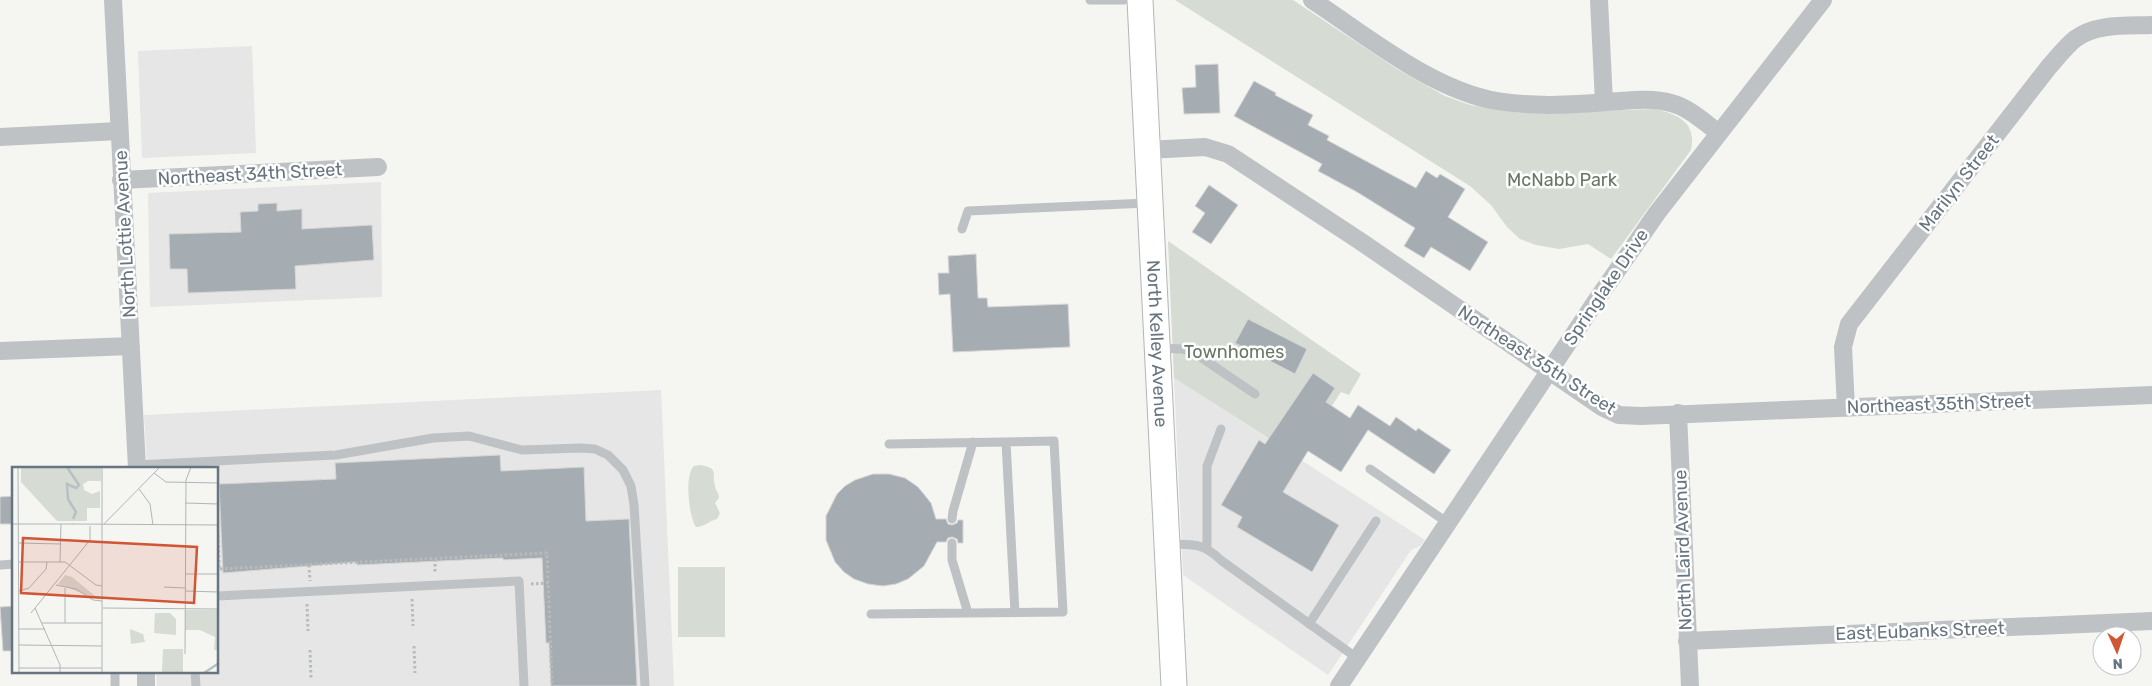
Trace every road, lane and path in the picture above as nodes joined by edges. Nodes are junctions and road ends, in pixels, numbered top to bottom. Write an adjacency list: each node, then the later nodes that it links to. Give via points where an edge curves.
1 (114, 0): 10 (street, North Lottie Avenue)
2 (1090, 0): 3 (lane)
3 (1124, 0)
4 (1140, 0): 13 (main road, North Kelley Avenue)
5 (1312, 0): 9 (street, via 1408,64 1474,96 1520,104)
6 (1599, 0): 9 (street)
7 (1823, 0): 11 (street, Springlake Drive)
8 (2152, 25): 24 (street, Marilyn Street, via 2106,27 2084,33 2071,42 2048,68 1849,324 1843,347)
9 (1604, 102): 11 (street, via 1646,100 1672,103 1692,113)
10 (119, 132): 12 (street); 15 (street, North Lottie Avenue)
11 (1718, 133): 21 (street, Springlake Drive, via 1652,221)
12 (0, 137)
13 (1148, 150): 16 (main road, North Kelley Avenue); 21 (street, Northeast 35th Street, via 1205,147 1228,154)
14 (378, 167): 15 (street, Northeast 34th Street)
15 (122, 180): 18 (street, North Lottie Avenue)
16 (1150, 203): 17 (lane, via 968,211); 19 (main road, North Kelley Avenue)
17 (962, 229)
18 (131, 346): 20 (street); 31 (street, North Lottie Avenue)
19 (1158, 348): 22 (lane, via 1193,352); 37 (main road, North Kelley Avenue)
20 (0, 351)
21 (1550, 370): 25 (street, Northeast 35th Street, via 1602,407 1619,415); 35 (street, Springlake Drive)
22 (1255, 394)
23 (2152, 395): 24 (street, Northeast 35th Street)
24 (1846, 408): 25 (street, Northeast 35th Street)
25 (1678, 414): 53 (street, North Laird Avenue)
26 (1221, 428): 38 (lane, via 1207,466)
27 (973, 442): 28 (lane); 29 (lane); 33 (lane)
28 (1006, 442): 47 (lane); 47 (lane, via 1054,441 1056,466 1063,612)
29 (889, 444)
30 (187, 466): 31 (lane); 60 (lane, via 336,455 433,438 469,436 522,450 581,448 595,449 608,455 623,470 631,486)
31 (136, 467)
32 (1370, 468): 35 (lane)
33 (952, 519)
34 (1376, 521): 50 (lane)
35 (1448, 523): 56 (street, Springlake Drive)
36 (952, 542): 46 (lane, via 952,560)
37 (1168, 544): 38 (lane); 61 (main road, North Kelley Avenue)
38 (1207, 548): 50 (lane)
39 (435, 559): 41 (path)
40 (309, 565): 42 (path)
41 (436, 581)
42 (310, 584)
43 (219, 596): 59 (lane, via 519,582)
44 (412, 598): 51 (path)
45 (307, 604): 52 (path)
46 (968, 613): 47 (lane); 48 (lane)
47 (1015, 613)
48 (871, 614)
49 (2152, 621): 53 (street, East Eubanks Street)
50 (1309, 624): 56 (lane)
51 (413, 626)
52 (308, 631)
53 (1687, 641): 63 (street, North Laird Avenue)
54 (414, 646): 57 (path)
55 (310, 650): 58 (path)
56 (1357, 658): 62 (street, Springlake Drive)
57 (415, 672)
58 (311, 678)
59 (524, 686)
60 (645, 686)
61 (1174, 686)
62 (1339, 686)
63 (1690, 686)

